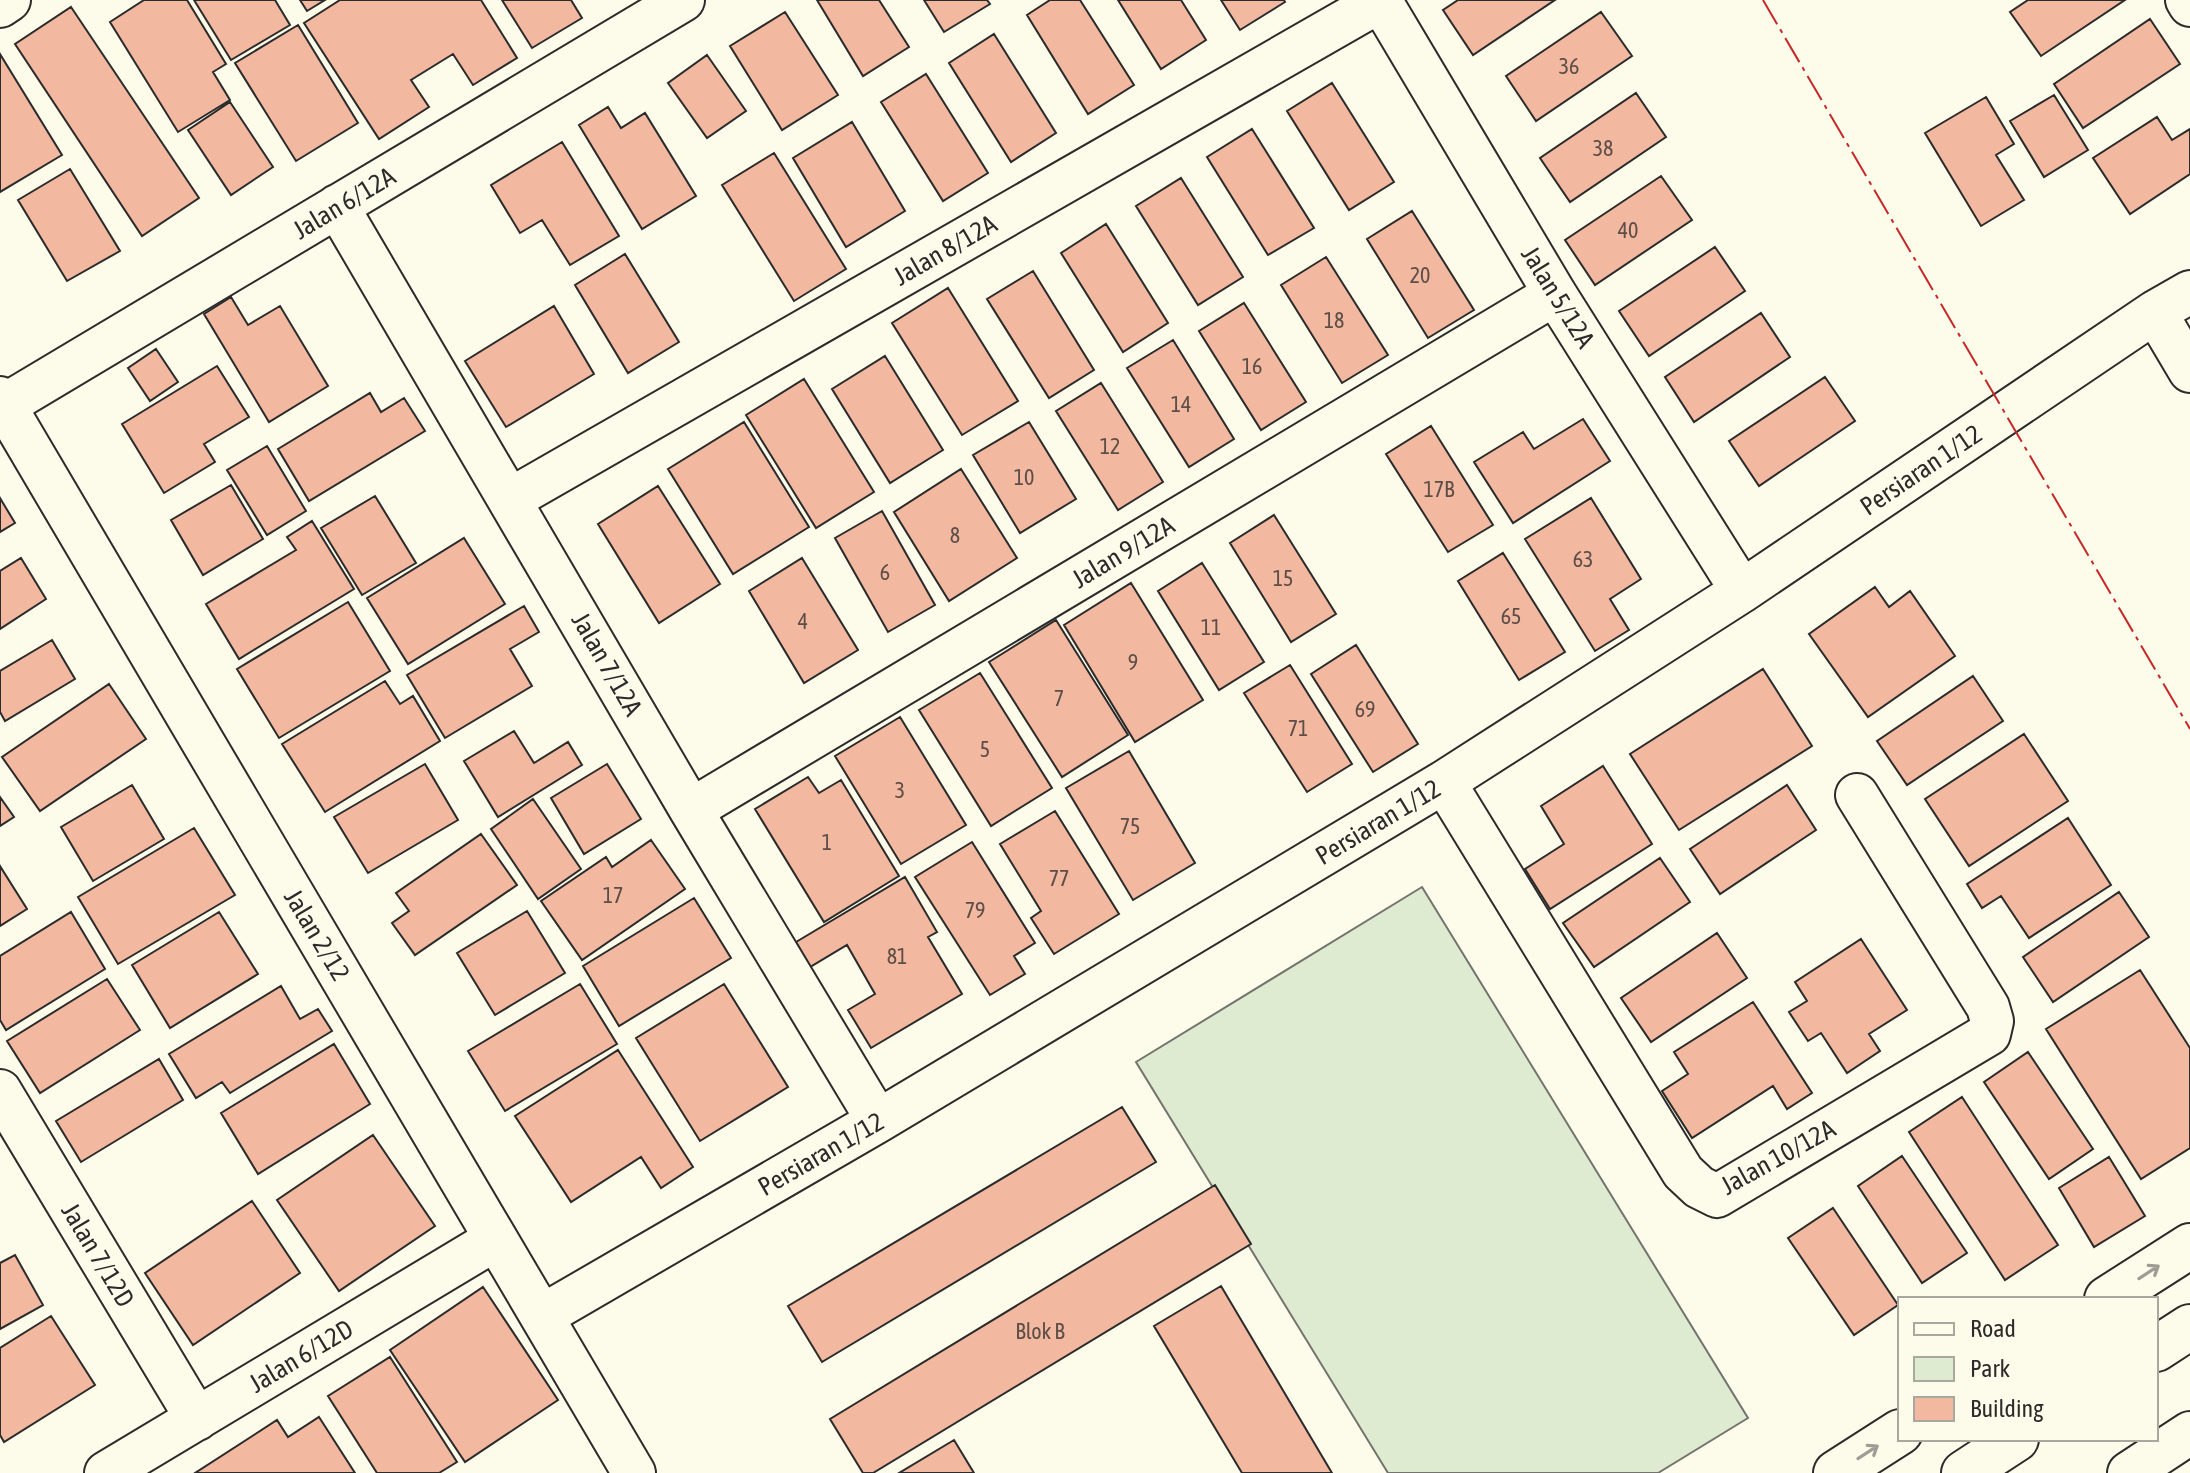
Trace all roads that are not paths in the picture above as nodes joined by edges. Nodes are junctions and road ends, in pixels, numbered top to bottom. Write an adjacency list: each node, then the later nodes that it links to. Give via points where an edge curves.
1 (9, 0): 4 (street)
2 (683, 0): 5 (street, Jalan 6/12A)
3 (1380, 0): 6 (street, Jalan 5/12A); 10 (street, Jalan 8/12A)
4 (0, 6)
5 (337, 206): 9 (street, Jalan 6/12A); 10 (street, Jalan 7/12A)
6 (1555, 294): 11 (street, Jalan 5/12A); 14 (street, Jalan 9/12A)
7 (2172, 302): 8 (street); 11 (street, Persiaran 1/12)
8 (2190, 371)
9 (1, 404): 17 (street, Jalan 2/12)
10 (511, 499): 14 (street, Jalan 7/12A)
11 (1742, 591): 12 (street, Persiaran 1/12)
12 (1444, 782): 13 (street, Jalan 10/12A, via 1683,1172 1717,1196 1989,1034 1988,1007); 16 (street, Persiaran 1/12)
13 (1857, 795)
14 (691, 810): 16 (street, Jalan 7/12A)
15 (0, 1091): 23 (street, Jalan 7/12D)
16 (878, 1121): 20 (street, Persiaran 1/12)
17 (496, 1239): 20 (street, Jalan 2/12); 23 (street, Jalan 6/12D)
18 (2190, 1246): 19 (main road, one-way to 18)
19 (2110, 1297)
20 (542, 1316): 28 (street, Jalan 2/12)
21 (2190, 1327): 22 (main road)
22 (2158, 1348)
23 (197, 1419): 27 (street, Jalan 6/12D)
24 (1898, 1433): 29 (main road, one-way to 24)
25 (2190, 1433): 31 (street)
26 (2013, 1441): 30 (main road)
27 (106, 1473)
28 (634, 1473)
29 (1836, 1473)
30 (1964, 1473)
31 (2129, 1473)

